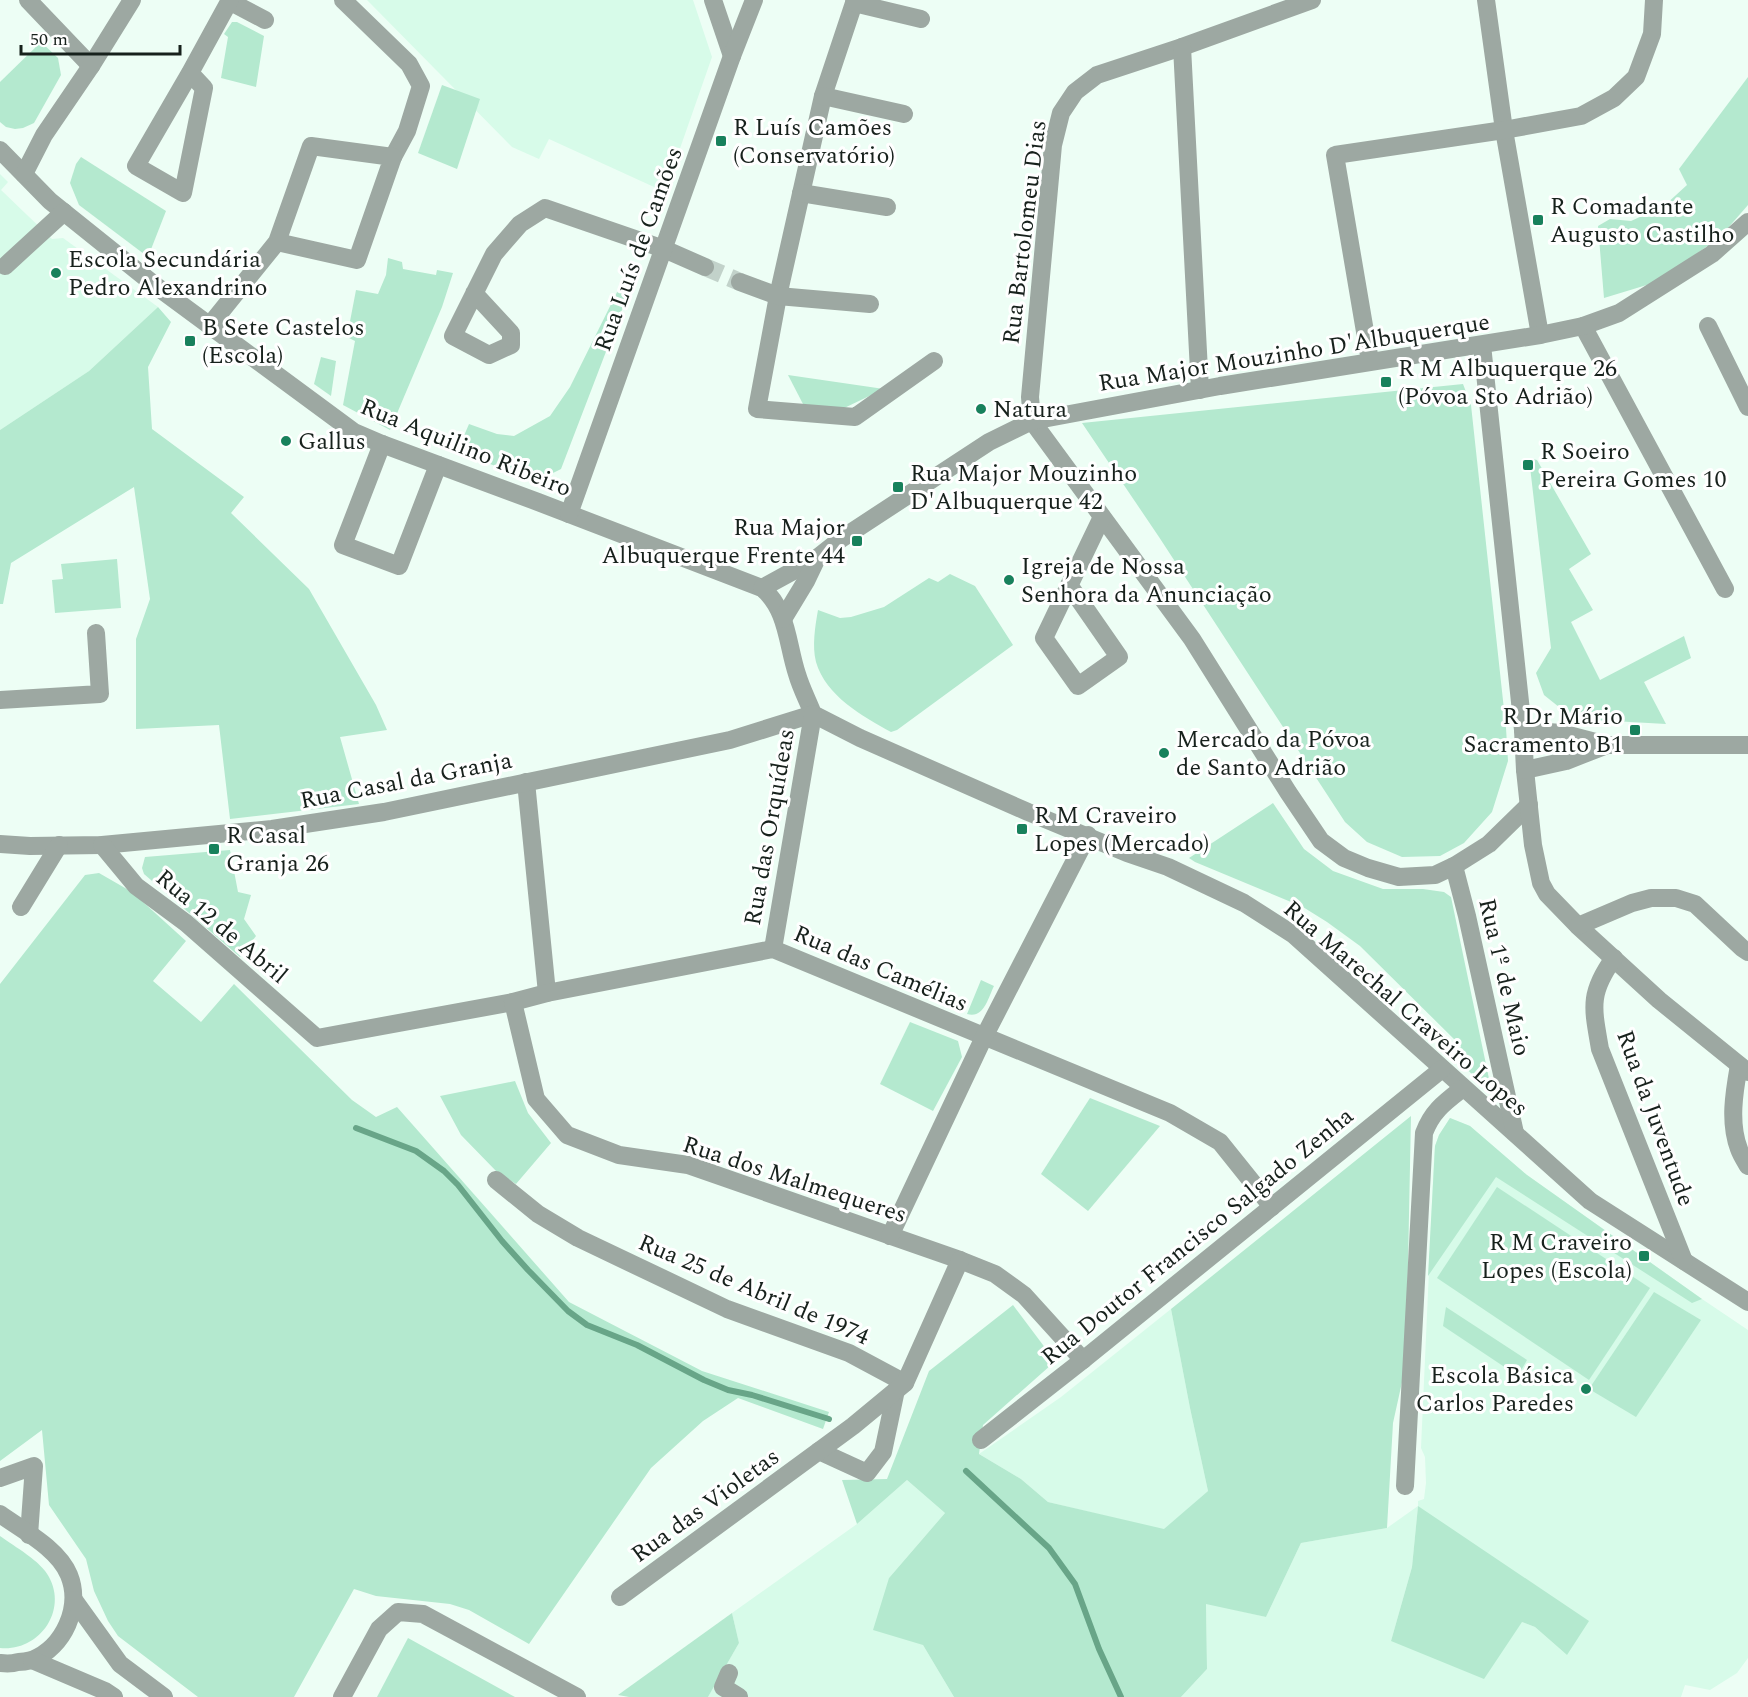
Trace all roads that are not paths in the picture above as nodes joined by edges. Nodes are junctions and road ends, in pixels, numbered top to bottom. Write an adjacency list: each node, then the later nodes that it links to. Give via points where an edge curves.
1 (28, 0): 15 (street)
2 (132, 0): 15 (street)
3 (230, 0): 12 (street); 16 (street)
4 (343, 0): 21 (street, via 410,64 421,86 407,131)
5 (713, 0): 14 (street)
6 (754, 0): 14 (street, Rua Luís de Camões)
7 (1312, 0): 13 (street, Rua Bartolomeu Dias)
8 (1486, 0): 19 (street)
9 (1654, 0): 19 (street, via 1652,34 1636,77 1614,98 1581,116)
10 (855, 1): 11 (street); 17 (street)
11 (921, 19)
12 (265, 20)
13 (1182, 47): 42 (street); 44 (street, Rua Bartolomeu Dias, via 1097,75 1075,92 1061,113 1053,145 1030,397)
14 (732, 56): 28 (street, Rua Luís de Camões)
15 (91, 66): 22 (street, via 44,135)
16 (190, 73): 16 (street, via 136,166 183,193 204,88)
17 (823, 96): 18 (street); 23 (street)
18 (904, 114)
19 (1504, 130): 38 (street); 41 (street, via 1335,155)
20 (0, 150): 22 (street, Rua Aquilino Ribeiro)
21 (393, 157): 27 (street, via 311,146); 27 (street, via 357,260)
22 (24, 174): 25 (street, Rua Aquilino Ribeiro)
23 (801, 193): 24 (street); 33 (street)
24 (887, 207)
25 (64, 212): 29 (street); 35 (street, Rua Aquilino Ribeiro)
26 (1748, 222): 36 (street, Rua Major Mouzinho D'Albuquerque, via 1712,254 1619,313)
27 (277, 242): 35 (street)
28 (663, 249): 30 (street); 32 (street, via 545,208 519,224 494,255); 47 (street, Rua Luís de Camões)
29 (5, 266)
30 (705, 267)
31 (740, 282): 33 (street)
32 (474, 293)
33 (778, 296): 34 (street); 40 (street, via 757,409 855,417)
34 (870, 304)
35 (210, 325): 45 (street, Rua Aquilino Ribeiro, via 354,432)
36 (1583, 326): 38 (street, Rua Major Mouzinho D'Albuquerque); 52 (street)
37 (1708, 326): 43 (street)
38 (1540, 335): 39 (street, Rua Major Mouzinho D'Albuquerque)
39 (1482, 345): 41 (street, Rua Major Mouzinho D'Albuquerque); 57 (street)
40 (934, 361)
41 (1370, 361): 42 (street, Rua Major Mouzinho D'Albuquerque)
42 (1200, 390): 44 (street, Rua Major Mouzinho D'Albuquerque)
43 (1748, 407)
44 (1032, 420): 48 (street); 49 (street, Rua Major Mouzinho D'Albuquerque, via 989,442)
45 (382, 444): 46 (street, Rua Aquilino Ribeiro); 46 (street, via 343,544 399,566)
46 (438, 465): 47 (street, Rua Aquilino Ribeiro)
47 (569, 514): 51 (street, Rua Aquilino Ribeiro)
48 (1102, 517): 50 (street); 67 (street, via 1192,639 1322,841 1344,858 1399,877 1435,875)
49 (818, 558): 51 (street); 53 (street, Rua Major Mouzinho D'Albuquerque)
50 (1069, 585): 50 (street, via 1044,638 1078,686 1119,657)
51 (762, 588): 53 (street)
52 (1725, 589)
53 (783, 619): 56 (street, via 797,674)
54 (96, 633): 55 (street, via 100,694)
55 (0, 700)
56 (813, 714): 61 (street, Rua Casal da Granja, via 730,740); 63 (street, Rua Marechal Craveiro Lopes); 70 (street, Rua das Orquídeas)
57 (1523, 730): 58 (street, via 1561,733); 60 (street)
58 (1607, 745): 59 (street); 60 (street, via 1566,761)
59 (1748, 745)
60 (1525, 770): 62 (street)
61 (526, 783): 66 (street, Rua Casal da Granja, via 384,812 272,829); 73 (street)
62 (1529, 805): 67 (street, via 1489,844); 69 (street, via 1541,883)
63 (1088, 836): 75 (street); 77 (street, Rua Marechal Craveiro Lopes, via 1168,867 1244,903 1294,935)
64 (0, 844): 65 (street, Rua Casal da Granja)
65 (59, 845): 66 (street, Rua Casal da Granja); 68 (street)
66 (102, 845): 76 (street, Rua 12 de Abril, via 136,886 186,923)
67 (1454, 866): 80 (street, Rua 1º de Maio)
68 (21, 907)
69 (1578, 926): 71 (street, via 1632,903 1676,898 1695,904); 72 (street)
70 (773, 949): 73 (street, Rua das Camélias); 75 (street, Rua das Camélias)
71 (1748, 952)
72 (1614, 958): 78 (street); 86 (street, Rua da Juventude, via 1595,993 1600,1049)
73 (548, 993): 74 (street, Rua das Camélias)
74 (513, 1002): 76 (street, Rua das Camélias); 84 (street, Rua dos Malmequeres, via 536,1099 567,1135 619,1155 688,1165)
75 (984, 1037): 83 (street, Rua das Camélias, via 1170,1113 1220,1142); 84 (street)
76 (317, 1038)
77 (1442, 1069): 79 (street, Rua Marechal Craveiro Lopes); 83 (street, Rua Doutor Francisco Salgado Zenha)
78 (1744, 1069): 81 (street, via 1734,1095 1734,1120 1739,1149)
79 (1463, 1088): 80 (street, Rua Marechal Craveiro Lopes); 93 (street, via 1438,1108 1424,1133)
80 (1515, 1133): 86 (street, Rua Marechal Craveiro Lopes, via 1590,1201)
81 (1748, 1166)
82 (496, 1180): 89 (street, Rua 25 de Abril de 1974, via 538,1214 578,1238 727,1309 849,1353)
83 (1272, 1207): 88 (street, Rua Doutor Francisco Salgado Zenha)
84 (890, 1236): 85 (street, Rua dos Malmequeres)
85 (960, 1260): 88 (street, Rua dos Malmequeres, via 995,1275 1024,1295); 89 (street, Rua das Violetas)
86 (1684, 1261): 87 (street, Rua Marechal Craveiro Lopes)
87 (1748, 1302)
88 (1083, 1360): 90 (street, Rua Doutor Francisco Salgado Zenha)
89 (900, 1387): 91 (street, Rua das Violetas); 91 (street, Rua das Violetas, via 883,1452 867,1473)
90 (981, 1440)
91 (819, 1451): 96 (street, Rua das Violetas)
92 (0, 1478): 95 (street, via 34,1466)
93 (1405, 1486)
94 (0, 1514): 95 (street)
95 (29, 1535): 97 (street, via 55,1554 69,1575)
96 (620, 1597)
97 (74, 1600): 98 (street, via 68,1625 53,1646); 102 (street, via 120,1664)
98 (32, 1660): 99 (street); 101 (street)
99 (0, 1663)
100 (729, 1673): 105 (street, via 723,1686)
101 (114, 1697)
102 (164, 1697)
103 (342, 1697): 104 (street, via 379,1629 398,1612 423,1614)
104 (577, 1697)
105 (740, 1697)

